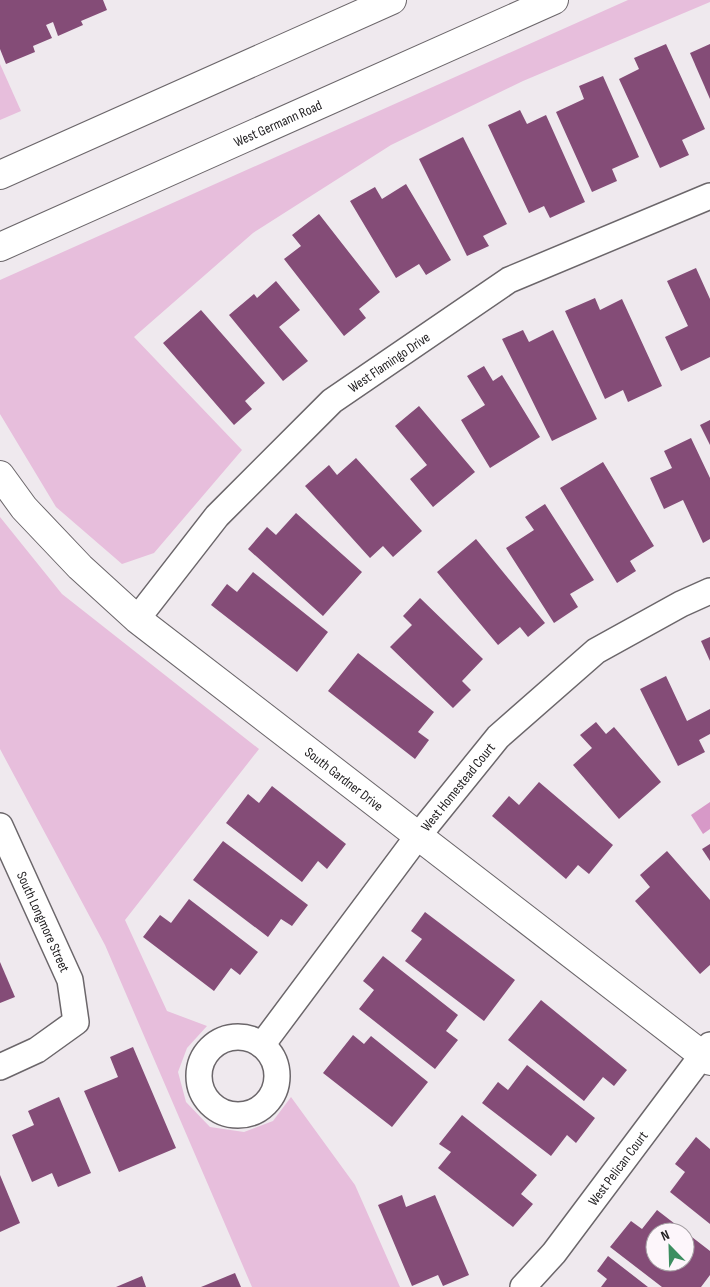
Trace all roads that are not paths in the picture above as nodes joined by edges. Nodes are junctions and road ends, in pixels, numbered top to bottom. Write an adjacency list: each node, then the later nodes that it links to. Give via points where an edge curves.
1 (392, 0): 3 (main road)
2 (554, 0): 5 (main road, West Germann Road)
3 (0, 175)
4 (710, 196): 8 (street, West Flamingo Drive, via 509,280 332,401 217,516)
5 (0, 247)
6 (0, 474): 8 (main road, South Gardner Drive, via 24,508)
7 (710, 591): 10 (street, West Homestead Court, via 596,650 498,737)
8 (137, 619): 10 (main road, South Gardner Drive)
9 (0, 826): 13 (street, South Longmore Street, via 70,980 76,1022 37,1050)
10 (418, 836): 11 (street, West Homestead Court); 12 (main road, South Gardner Drive)
11 (262, 1045)
12 (708, 1053): 14 (street, West Pelican Court, via 554,1253)
13 (0, 1067)
14 (523, 1287)

